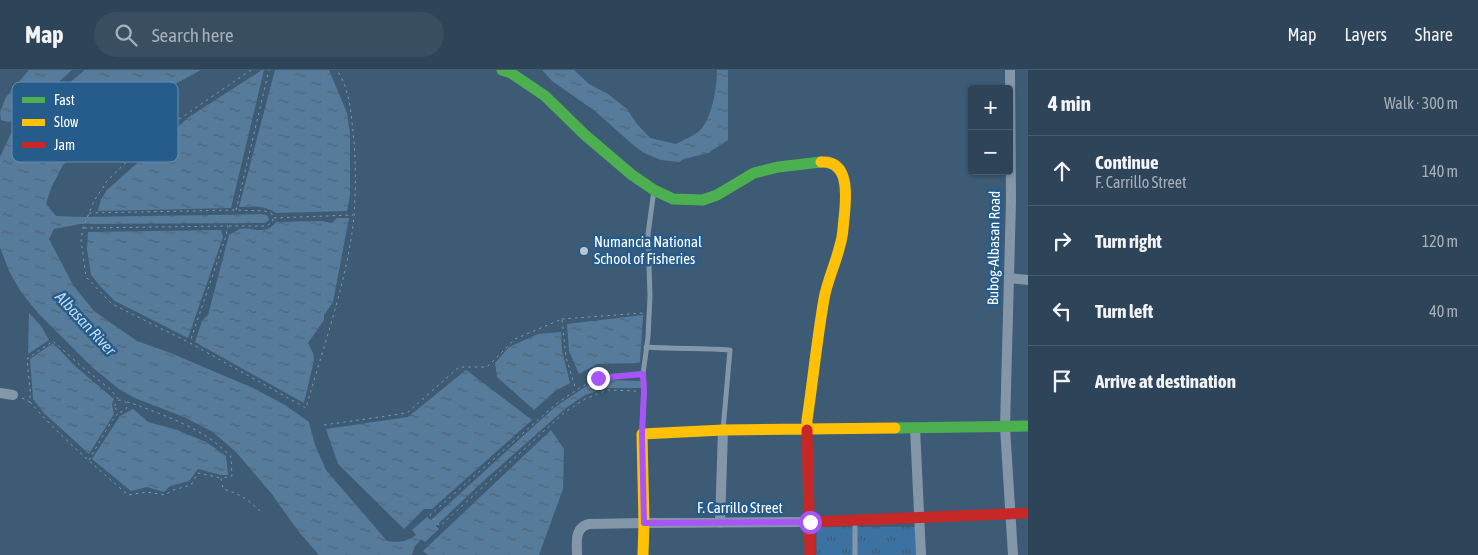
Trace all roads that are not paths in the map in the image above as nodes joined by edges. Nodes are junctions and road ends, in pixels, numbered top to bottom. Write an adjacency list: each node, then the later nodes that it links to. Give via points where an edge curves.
1 (502, 70): 3 (street, via 545,96 584,135)
2 (1010, 70): 4 (street, Bubog-Albasan Road)
3 (654, 190): 6 (lane, via 648,234); 13 (street, via 673,200 703,200 754,173 778,167 830,161 841,172 846,195 841,243 824,297)
4 (1009, 278): 5 (street); 10 (street, Bubog-Albasan Road)
5 (1028, 280)
6 (646, 347): 12 (lane, via 730,350); 14 (lane)
7 (0, 393): 8 (street)
8 (14, 395)
9 (1028, 426): 10 (street)
10 (1005, 427): 11 (street); 15 (street, Bubog-Albasan Road)
11 (915, 428): 13 (street); 17 (street)
12 (723, 430): 13 (street); 14 (street); 21 (street)
13 (807, 430): 19 (street)
14 (642, 434): 20 (street)
15 (1010, 513): 16 (street, F. Carrillo Street); 17 (street, F. Carrillo Street); 27 (street, Bubog-Albasan Road)
16 (1028, 513)
17 (920, 518): 18 (street, F. Carrillo Street); 26 (street)
18 (855, 520): 19 (street, F. Carrillo Street); 25 (lane)
19 (810, 522): 21 (street, F. Carrillo Street); 24 (street)
20 (644, 523): 21 (street, F. Carrillo Street); 22 (street, F. Carrillo Street, via 584,525 578,534); 23 (street)
21 (720, 524)
22 (577, 555)
23 (643, 555)
24 (810, 555)
25 (855, 555)
26 (921, 555)
27 (1012, 555)

